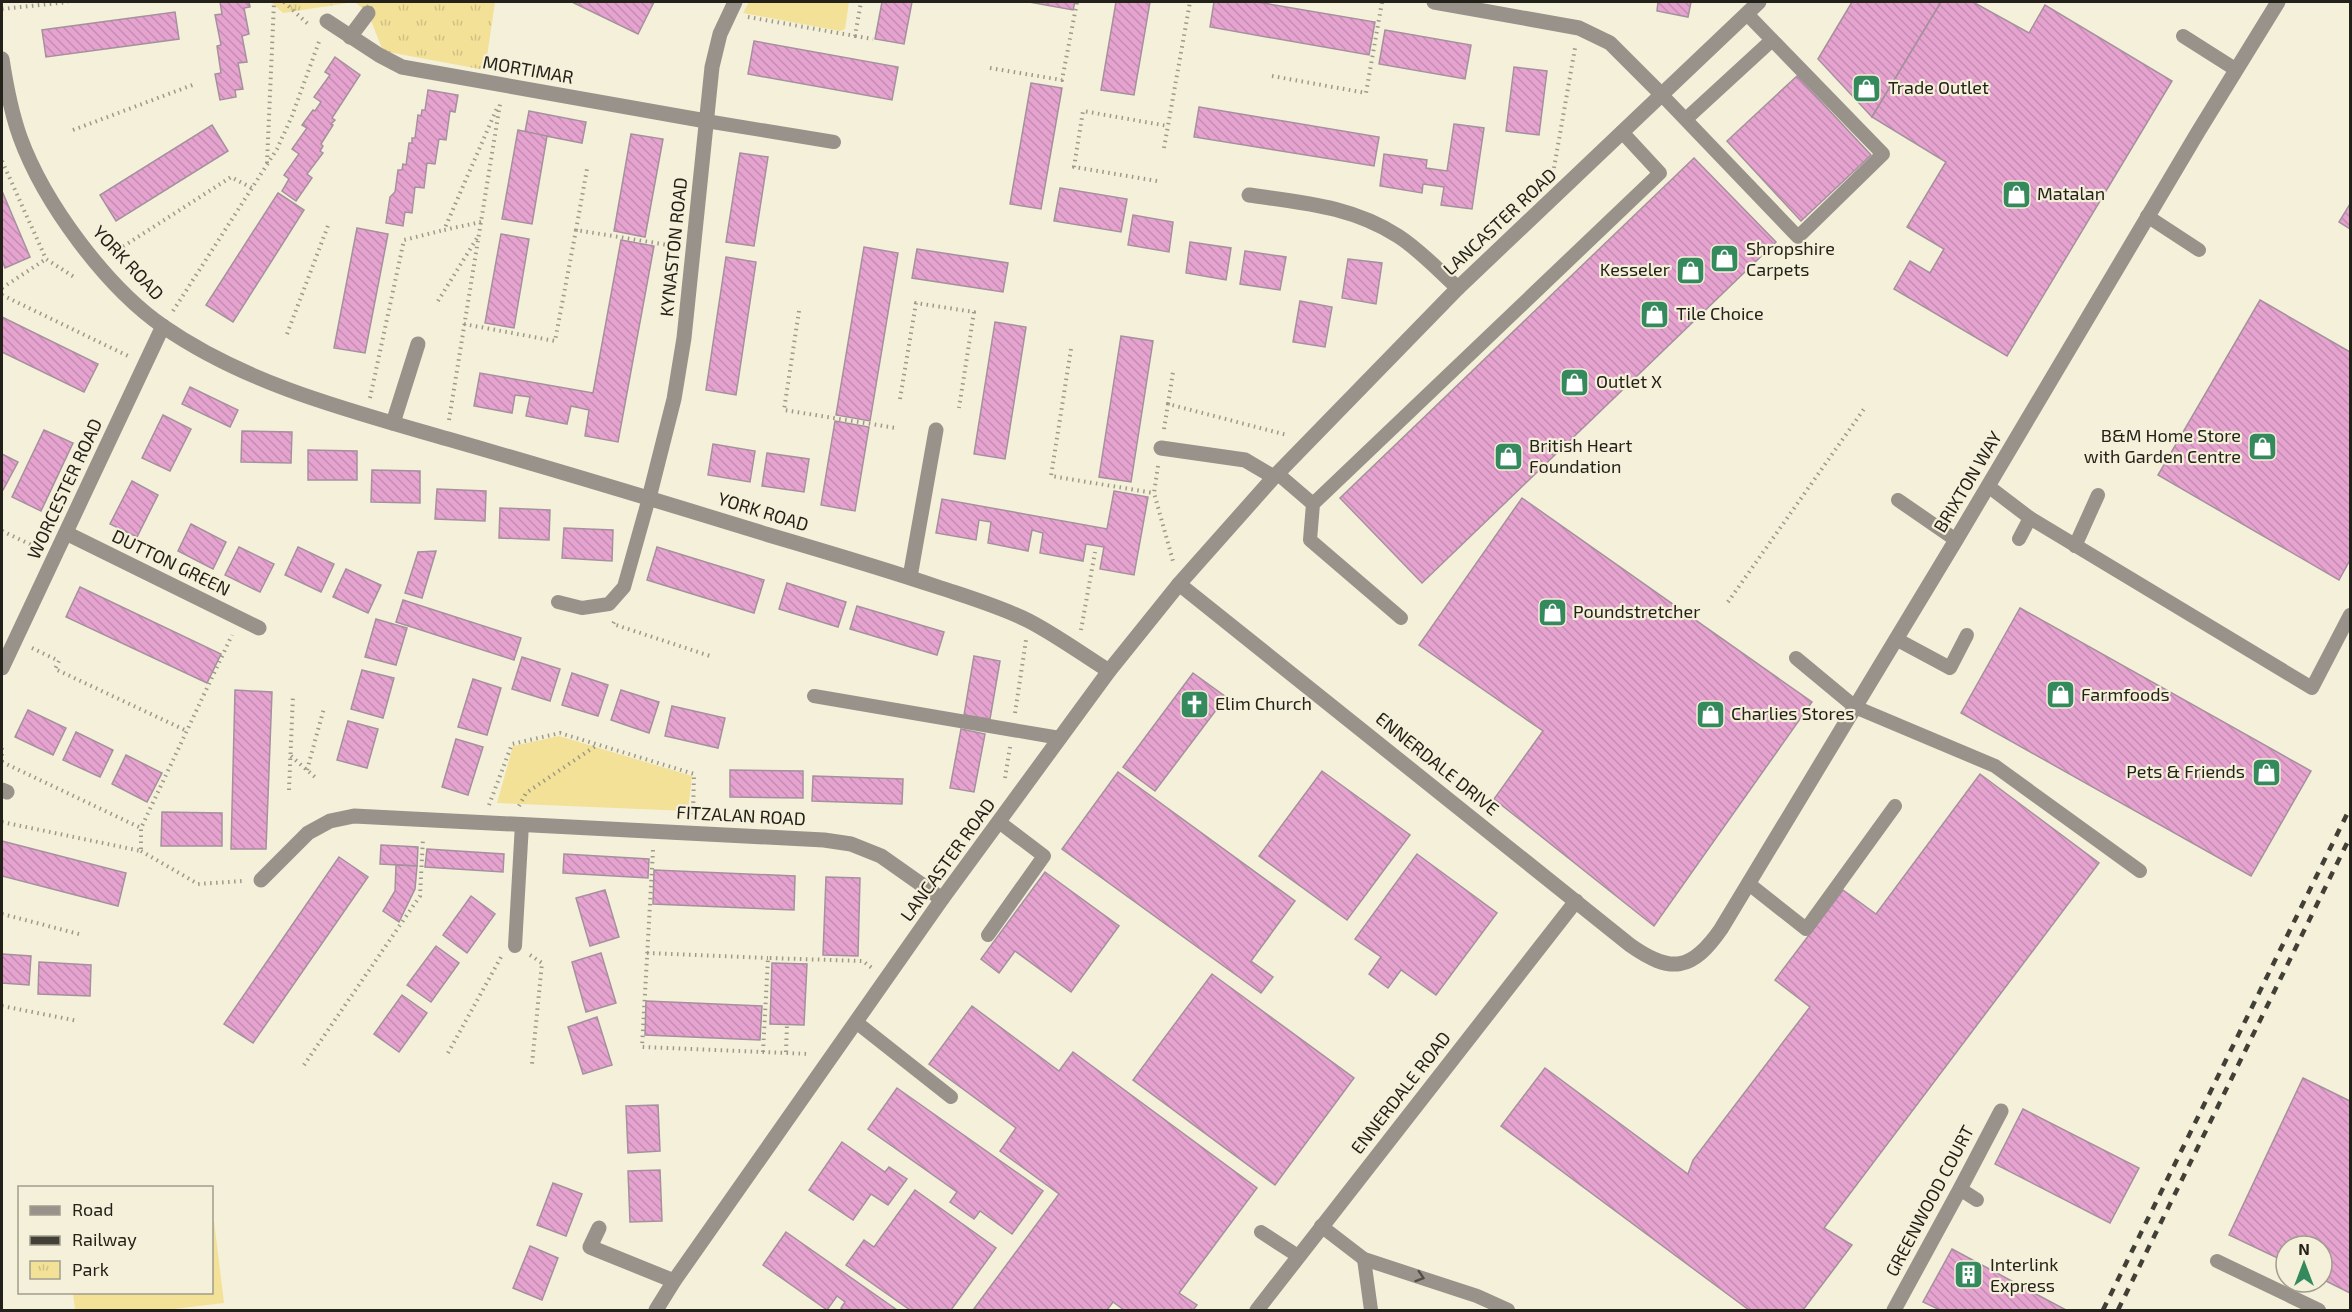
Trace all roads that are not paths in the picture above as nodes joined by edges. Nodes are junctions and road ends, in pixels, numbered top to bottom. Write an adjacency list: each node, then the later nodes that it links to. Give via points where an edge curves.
1 (1434, 2): 14 (street, via 1579,28 1610,44)
2 (1759, 2): 6 (street, LANCASTER ROAD)
3 (2278, 2): 12 (street, BRIXTON WAY)
4 (732, 8): 16 (street, KYNASTON ROAD, via 712,66)
5 (368, 13): 9 (street)
6 (1747, 14): 10 (lane); 14 (street, LANCASTER ROAD)
7 (327, 21): 9 (street, MORTIMAR)
8 (2183, 36): 12 (lane)
9 (350, 37): 16 (street, MORTIMAR, via 402,66)
10 (1772, 40): 15 (lane); 15 (lane, via 1883,154 1798,237)
11 (2, 59): 13 (street, YORK ROAD)
12 (2235, 69): 20 (street, BRIXTON WAY)
13 (3, 83): 23 (street, YORK ROAD, via 20,139 63,218 125,294)
14 (1661, 94): 15 (lane); 17 (street, LANCASTER ROAD)
15 (1686, 119)
16 (706, 121): 18 (lane); 31 (street, KYNASTON ROAD, via 684,338)
17 (1622, 132): 22 (street, LANCASTER ROAD); 33 (lane, via 1660,173)
18 (834, 142)
19 (1249, 195): 22 (street, via 1349,212 1375,223 1400,237)
20 (2147, 216): 21 (lane); 29 (street, BRIXTON WAY)
21 (2199, 250)
22 (1458, 288): 28 (street, LANCASTER ROAD)
23 (163, 327): 25 (street, YORK ROAD, via 211,356 267,382); 35 (street, WORCESTER ROAD)
24 (418, 344): 25 (street)
25 (393, 423): 31 (street, YORK ROAD)
26 (936, 430): 39 (street)
27 (1161, 448): 28 (street, via 1245,460)
28 (1276, 475): 33 (lane); 40 (street, LANCASTER ROAD)
29 (1988, 486): 34 (lane); 37 (street, BRIXTON WAY)
30 (2098, 495): 38 (lane)
31 (650, 498): 39 (street, YORK ROAD); 41 (lane, via 624,587 609,604 582,608)
32 (1898, 500): 37 (lane)
33 (1313, 504): 43 (lane, via 1310,540)
34 (2030, 518): 36 (lane); 38 (lane)
35 (66, 533): 44 (street, DUTTON GREEN); 48 (street, WORCESTER ROAD)
36 (2019, 539)
37 (1956, 540): 46 (street, BRIXTON WAY)
38 (2075, 546): 42 (lane, via 2312,688)
39 (910, 577): 49 (street, YORK ROAD, via 1029,621)
40 (1179, 584): 49 (street, LANCASTER ROAD); 60 (street, ENNERDALE DRIVE)
41 (558, 602)
42 (2350, 615)
43 (1401, 618)
44 (259, 628)
45 (1967, 635): 46 (lane, via 1950,668)
46 (1896, 639): 51 (street, BRIXTON WAY)
47 (1796, 658): 51 (lane)
48 (2, 668)
49 (1109, 670): 52 (street, LANCASTER ROAD)
50 (814, 696): 52 (lane)
51 (1855, 707): 56 (lane, via 1995,766); 58 (street, BRIXTON WAY)
52 (1060, 738): 54 (street, LANCASTER ROAD)
53 (1895, 806): 58 (lane, via 1806,929)
54 (999, 822): 59 (street, LANCASTER ROAD); 61 (lane, via 1044,856)
55 (518, 824): 57 (street, FITZALAN ROAD, via 354,816 330,821 308,833); 59 (street, FITZALAN ROAD, via 851,844 881,856); 62 (lane)
56 (2139, 871)
57 (261, 880)
58 (1749, 884): 63 (street, BRIXTON WAY, via 1708,948 1695,959)
59 (942, 899): 64 (street, LANCASTER ROAD)
60 (1576, 901): 63 (street, ENNERDALE DRIVE, via 1651,960); 69 (street, ENNERDALE ROAD)
61 (988, 936)
62 (515, 946)
63 (1675, 965)
64 (856, 1022): 65 (lane); 75 (street, LANCASTER ROAD)
65 (951, 1097)
66 (2001, 1111): 67 (street, GREENWOOD COURT)
67 (1960, 1189): 68 (lane); 80 (street, GREENWOOD COURT)
68 (1977, 1200)
69 (1321, 1226): 72 (street, ENNERDALE ROAD); 73 (lane)
70 (599, 1228): 75 (street, via 590,1246)
71 (1261, 1232): 72 (lane)
72 (1298, 1256): 77 (street, ENNERDALE ROAD)
73 (1364, 1259): 78 (lane); 79 (lane, one-way to 79, via 1477,1296)
74 (2217, 1261): 81 (lane)
75 (674, 1281): 76 (street, LANCASTER ROAD)
76 (656, 1311)
77 (1257, 1311)
78 (1371, 1311)
79 (1508, 1311)
80 (1894, 1311)
81 (2319, 1311)

